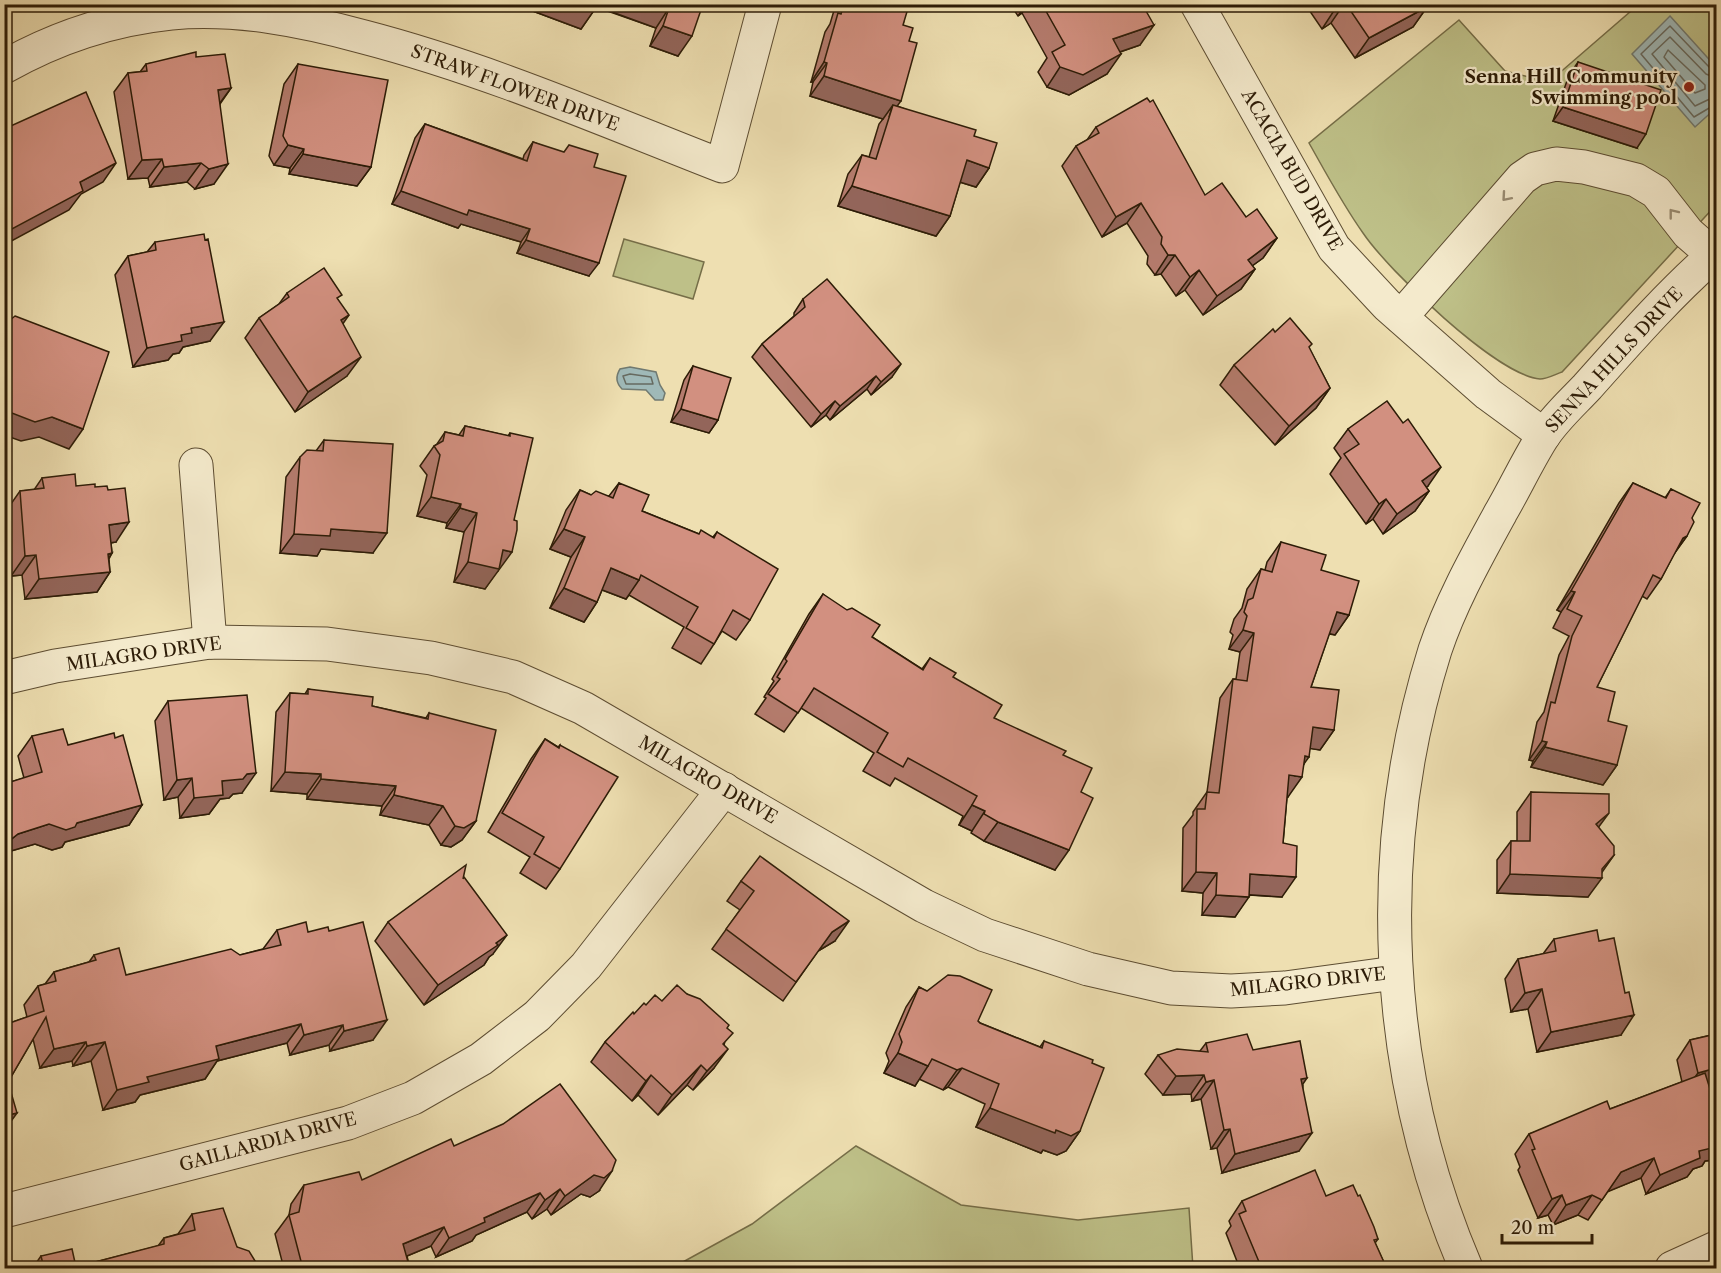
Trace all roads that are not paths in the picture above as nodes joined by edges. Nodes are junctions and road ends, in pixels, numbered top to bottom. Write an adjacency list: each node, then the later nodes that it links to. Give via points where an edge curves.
1 (765, 4): 3 (street, STRAW FLOWER DRIVE, via 722,166 465,66 315,24 232,12 171,13 100,27 41,46)
2 (1197, 4): 5 (street, ACACIA BUD DRIVE, via 1334,248)
3 (4, 67)
4 (1715, 254): 5 (street, one-way to 5, via 1688,233 1656,192 1636,180 1556,164 1535,169 1522,178); 6 (street, SENNA HILLS DRIVE, via 1627,342)
5 (1401, 317): 6 (street, ACACIA BUD DRIVE, via 1488,394)
6 (1544, 435): 11 (street, SENNA HILLS DRIVE, via 1473,564 1436,647 1409,754 1395,866)
7 (196, 465): 8 (street)
8 (210, 642): 9 (street, MILAGRO DRIVE, via 55,666); 10 (street, MILAGRO DRIVE, via 327,644 431,658 513,677 583,708)
9 (4, 678)
10 (724, 789): 11 (street, MILAGRO DRIVE, via 924,906 985,935 1088,969 1171,988 1231,991); 12 (street, GAILLARDIA DRIVE, via 586,966 537,1016 481,1059 413,1098 348,1123)
11 (1395, 973): 14 (street, SENNA HILLS DRIVE, via 1410,1095 1441,1206)
12 (4, 1211)
13 (1716, 1248): 15 (street)
14 (1466, 1269)
15 (1672, 1269)

